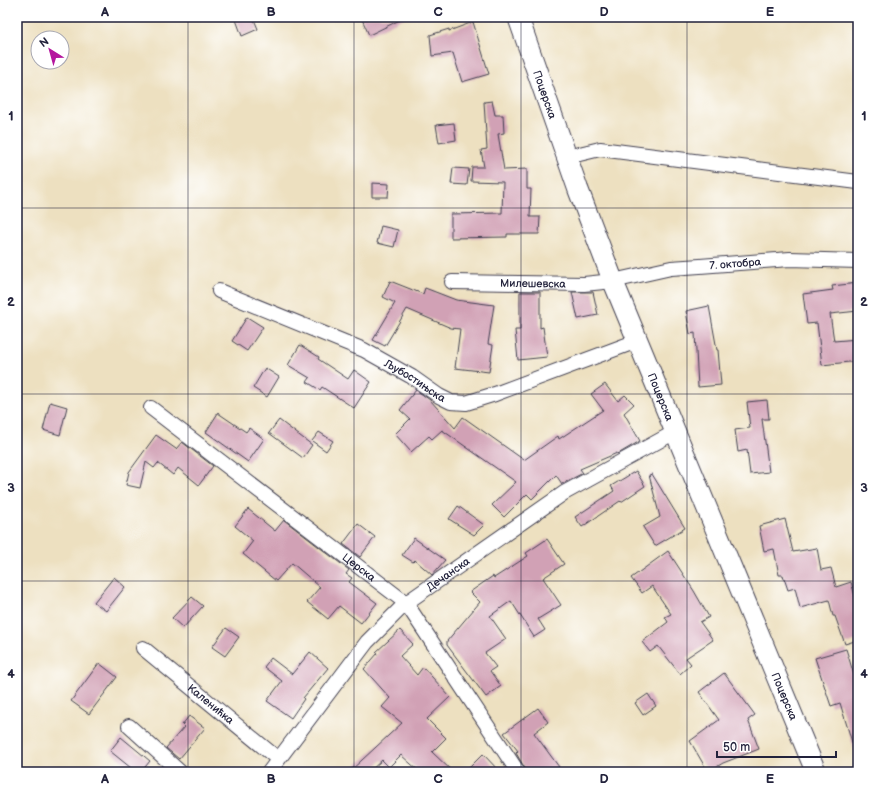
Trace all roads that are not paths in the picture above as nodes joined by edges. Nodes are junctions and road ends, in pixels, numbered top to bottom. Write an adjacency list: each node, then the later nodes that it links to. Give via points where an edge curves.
1 (518, 17): 2 (main road, Поцерска)
2 (567, 157): 3 (street, via 600,149); 5 (main road, Поцерска)
3 (858, 182)
4 (858, 261): 5 (street, 7. октобра, via 790,259 715,264 670,268)
5 (613, 280): 6 (street, Милешевска, via 584,284); 8 (main road, Поцерска)
6 (452, 282)
7 (219, 291): 8 (street, Љубостињска, via 364,350 451,402 466,403 481,399)
8 (638, 341): 10 (main road, Поцерска)
9 (151, 408): 11 (street, Церска)
10 (675, 432): 11 (street, Дечанска, via 564,493); 18 (main road, Поцерска)
11 (406, 603): 14 (street, Дечанска, via 367,642); 17 (street, Церска)
12 (143, 648): 14 (street, Каленићка)
13 (129, 726): 15 (street)
14 (278, 759): 16 (street, Дечанска)
15 (180, 772)
16 (269, 772)
17 (518, 772)
18 (816, 772)

